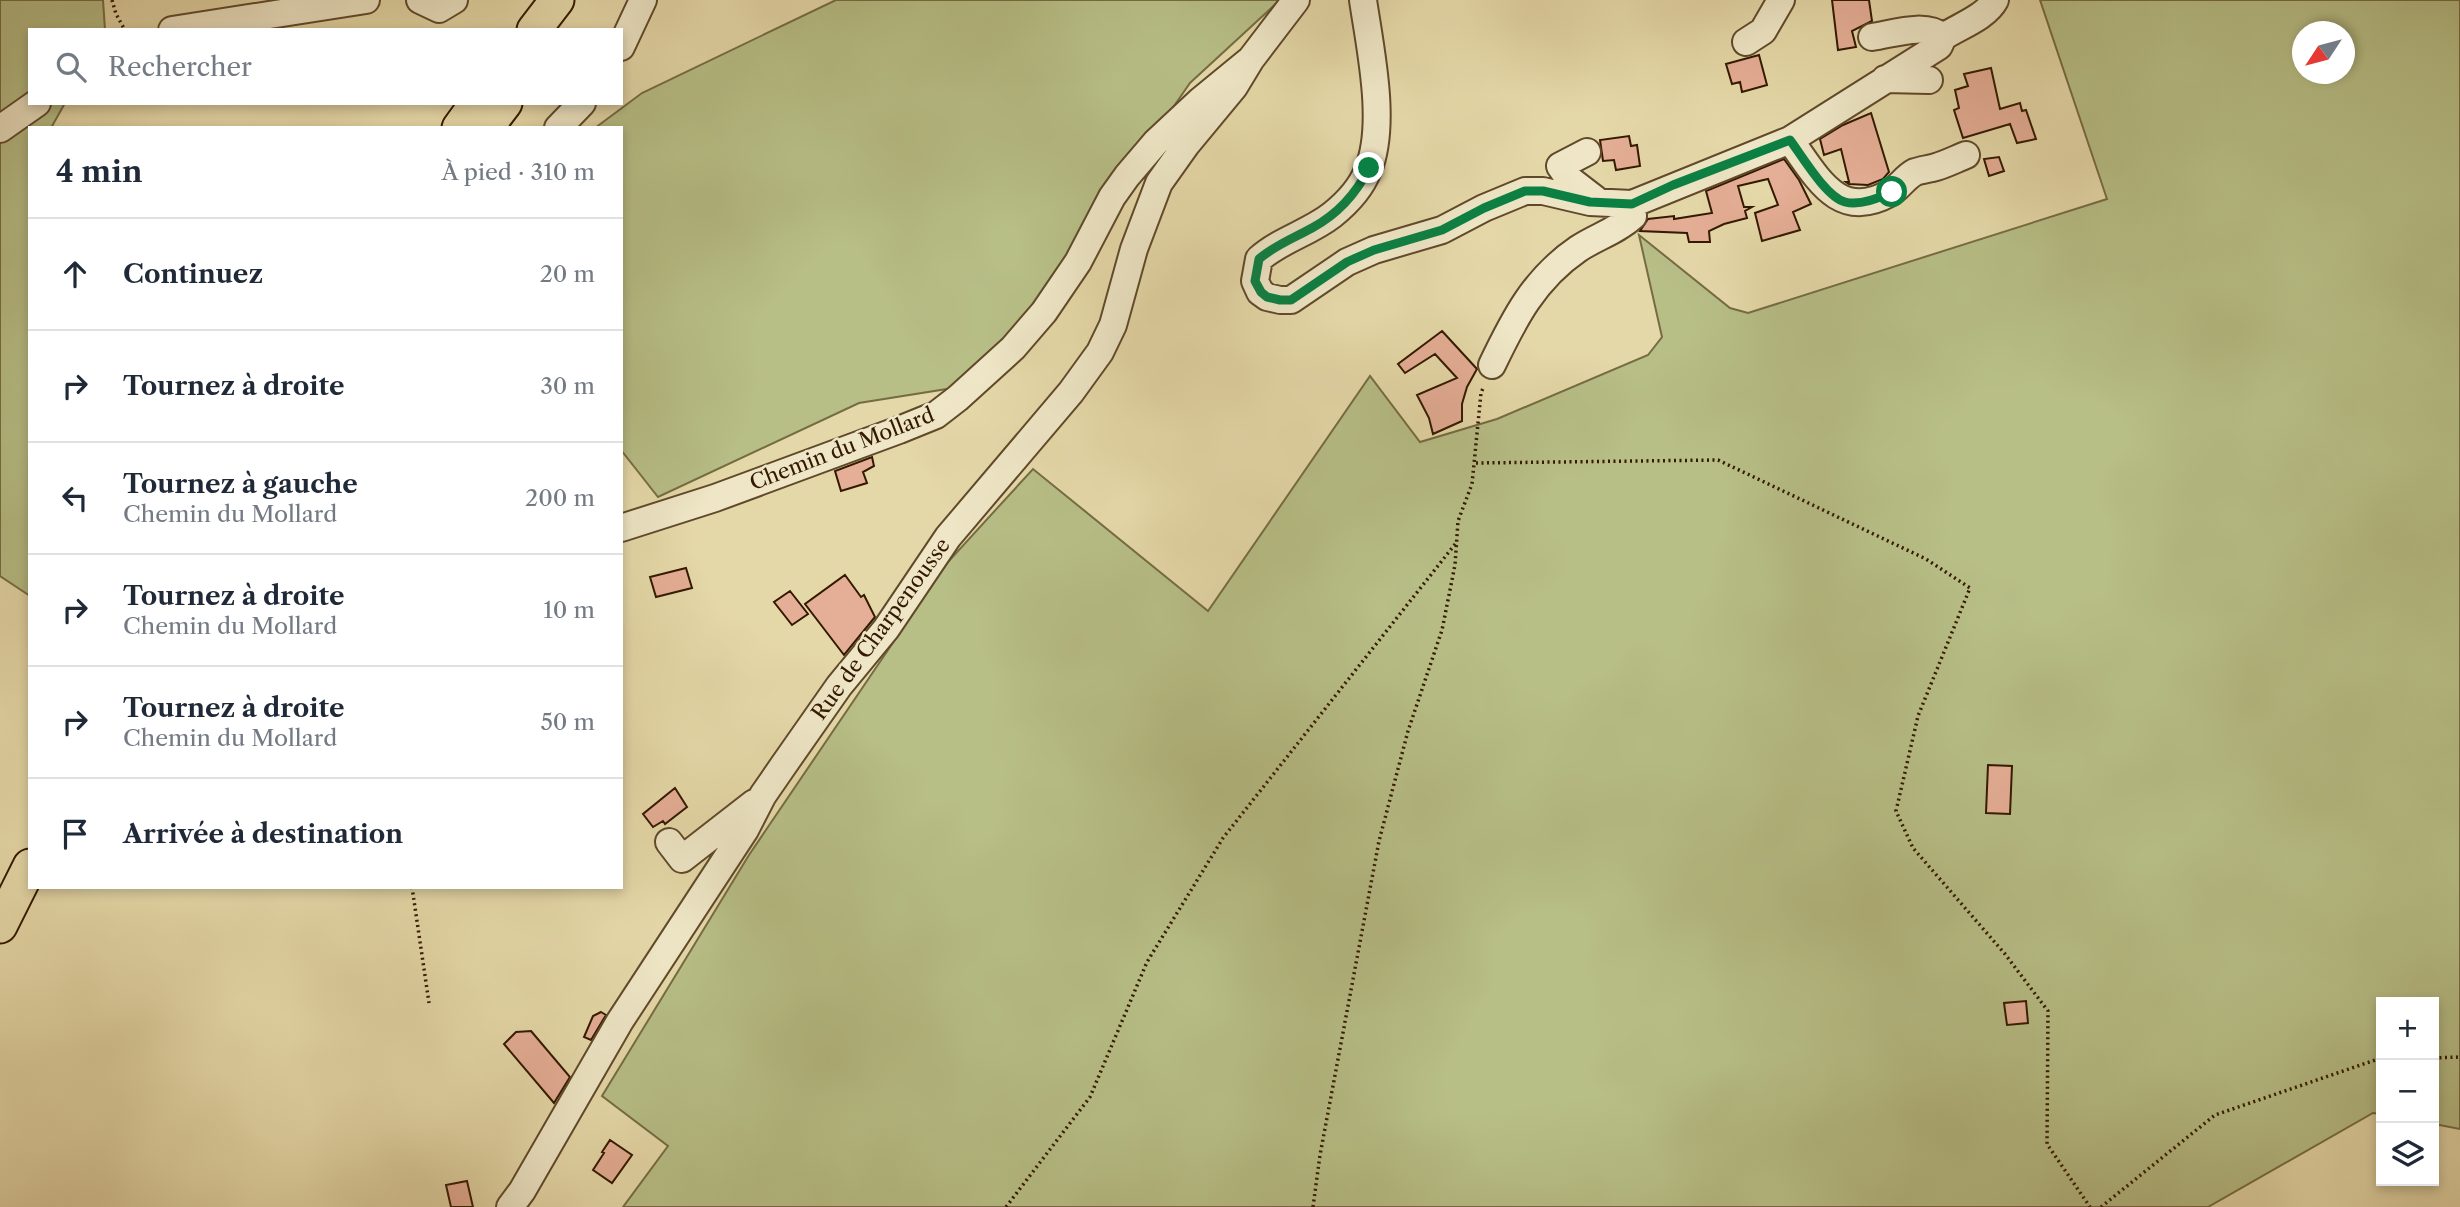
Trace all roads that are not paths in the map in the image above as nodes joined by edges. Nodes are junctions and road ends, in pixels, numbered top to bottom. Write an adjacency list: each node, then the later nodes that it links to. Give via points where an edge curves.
1 (366, 0): 11 (street)
2 (420, 0): 3 (street, via 439,9)
3 (454, 0)
4 (557, 0): 12 (main road)
5 (583, 0): 13 (main road)
6 (643, 0): 17 (street)
7 (1296, 0): 18 (street, Chemin du Mollard)
8 (1363, 0): 32 (street, via 1376,87 1369,168 1342,206 1259,259 1255,281 1261,292 1291,300 1347,262 1442,230 1525,191)
9 (1781, 0): 16 (street, via 1763,30)
10 (1995, 0): 14 (street, via 1987,13)
11 (185, 28)
12 (536, 28)
13 (562, 28)
14 (1933, 33): 15 (street); 19 (street, via 1940,46)
15 (1872, 37)
16 (1746, 42)
17 (623, 43)
18 (1251, 59): 35 (street, Chemin du Mollard, via 1157,142 1112,197 1078,262 1044,312 988,373 936,415); 36 (street, Rue de Charpenousse, via 1159,183 1100,352 948,537)
19 (1885, 79): 20 (street); 29 (street)
20 (1929, 80)
21 (34, 105): 28 (street)
22 (476, 105): 25 (main road)
23 (503, 105): 26 (main road)
24 (580, 105): 27 (street)
25 (460, 126)
26 (488, 126)
27 (560, 126)
28 (0, 129)
29 (1790, 140): 31 (street, via 1816,175 1846,202 1874,200 1892,192 1913,173); 33 (street)
30 (1587, 152): 32 (street, via 1560,166 1569,179)
31 (1966, 155)
32 (1600, 202): 33 (street)
33 (1632, 204): 34 (street, via 1633,216 1620,228 1578,249 1537,288 1516,315)
34 (1492, 365)
35 (623, 527)
36 (764, 795): 37 (street, via 682,859); 41 (street, Rue de Charpenousse, via 620,1021)
37 (669, 842)
38 (28, 870): 40 (main road)
39 (28, 883): 40 (main road)
40 (0, 929)
41 (510, 1207)

